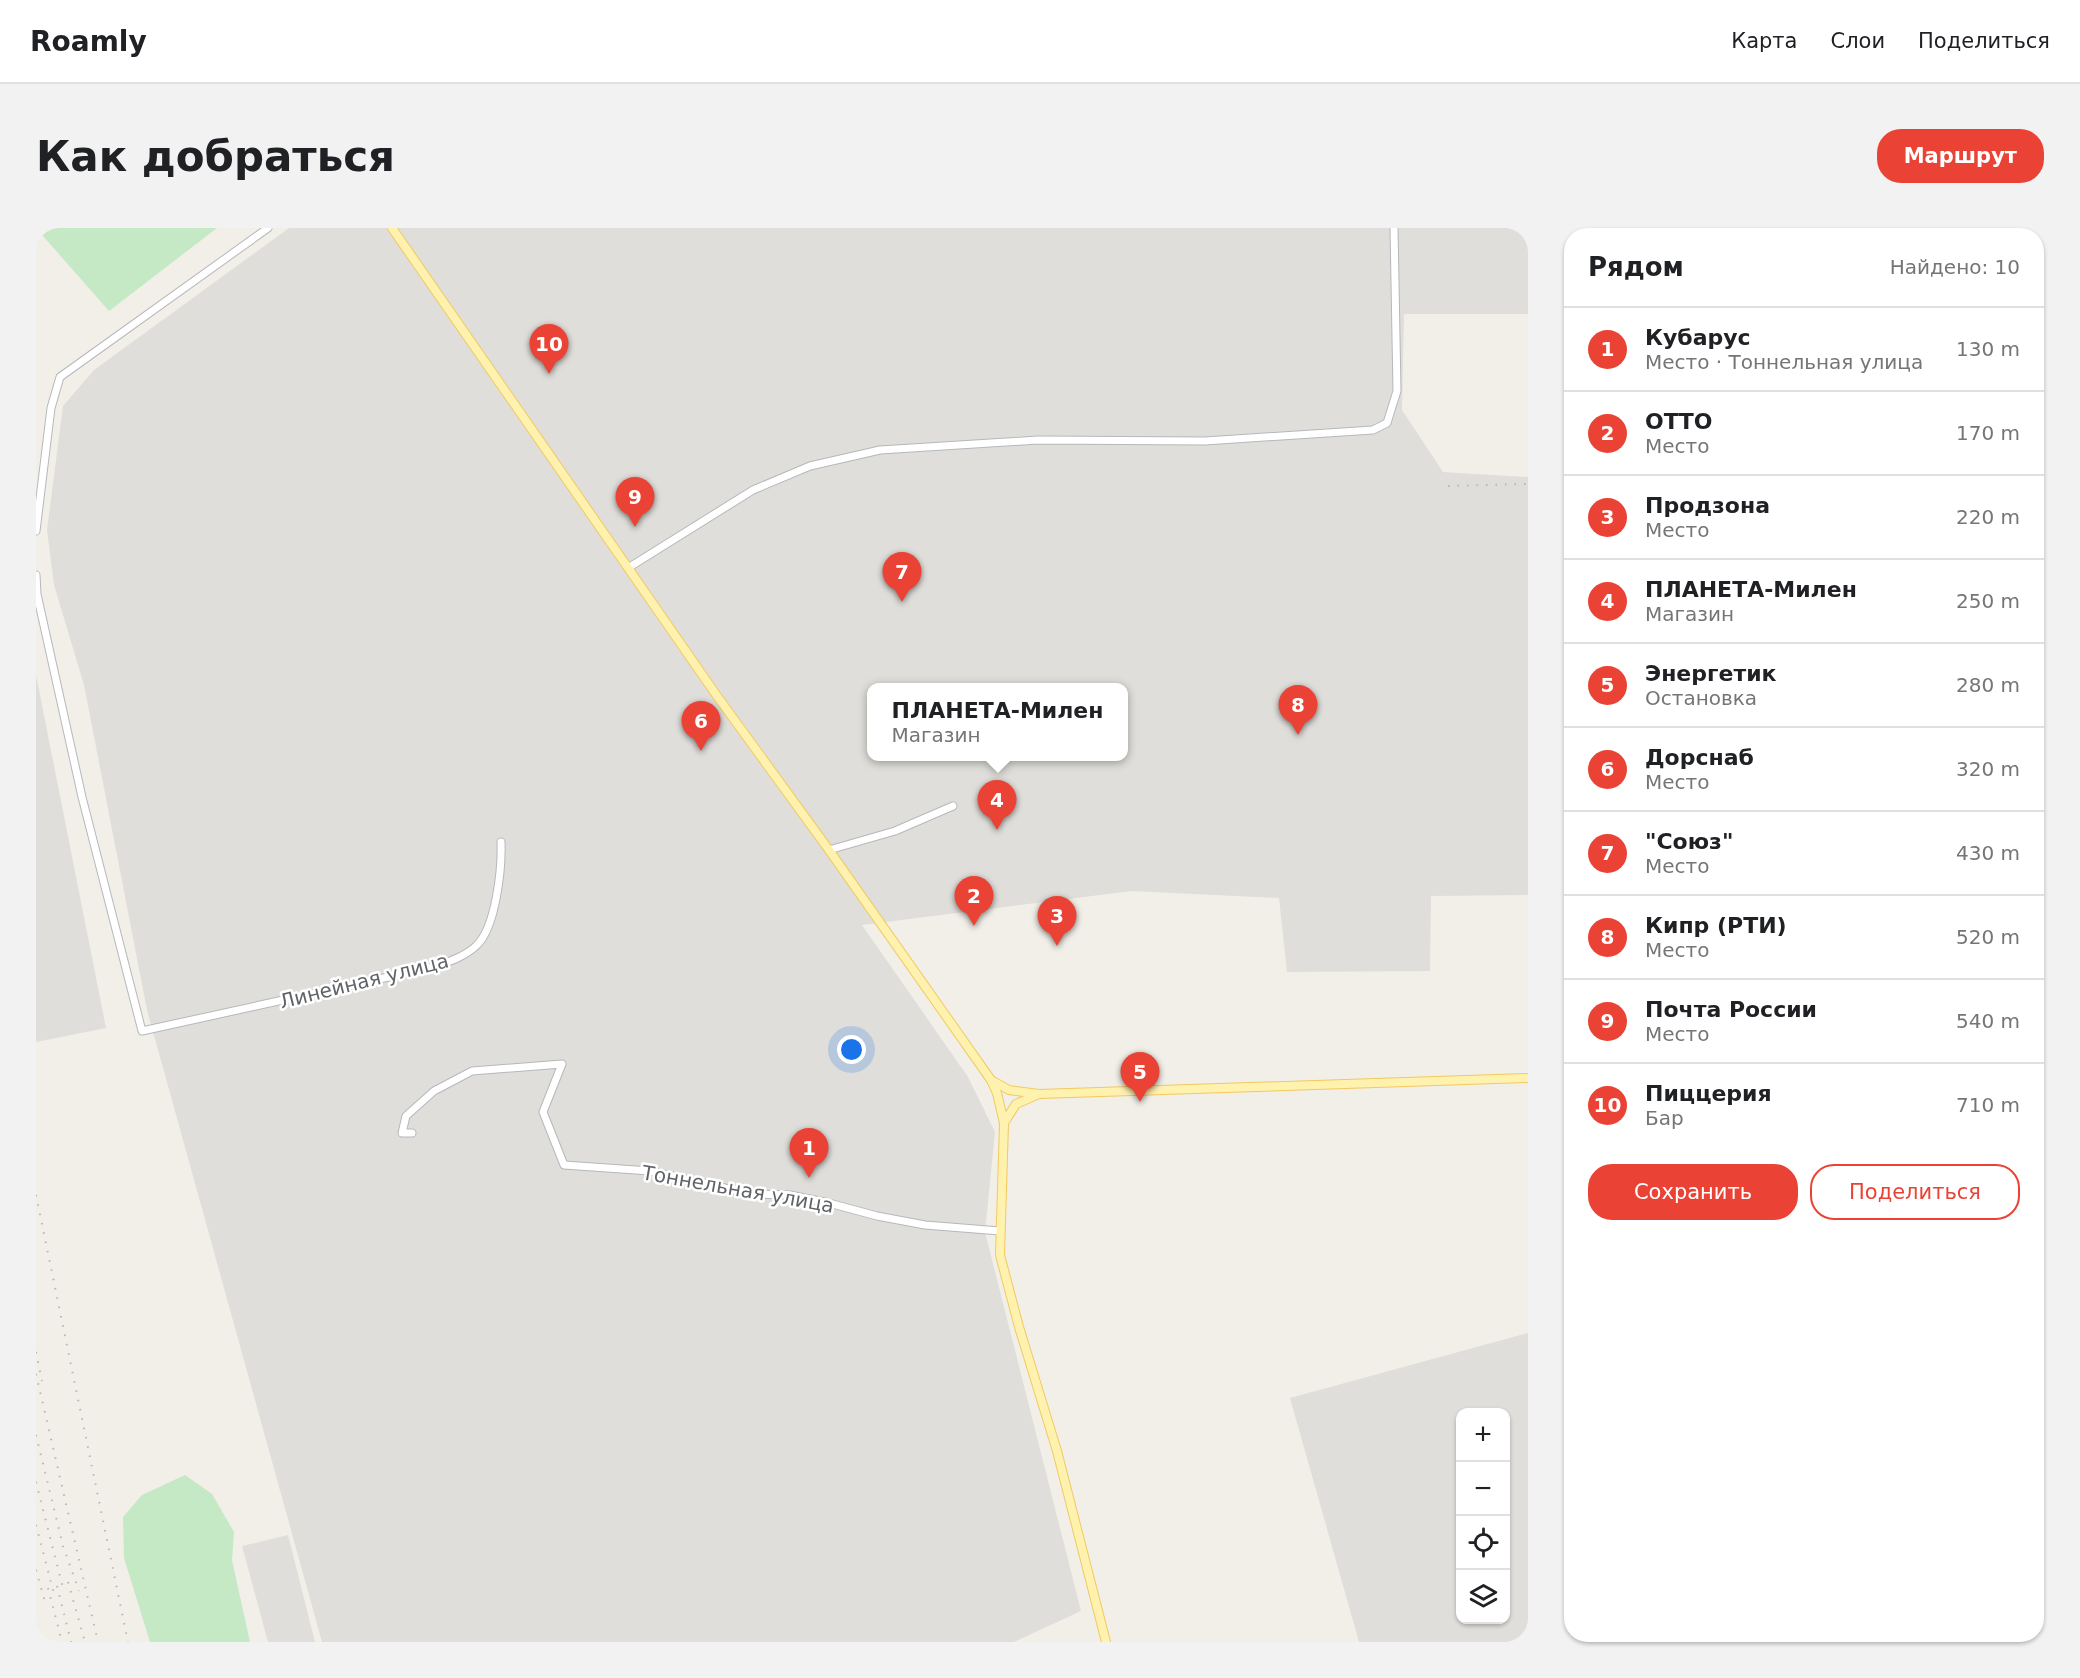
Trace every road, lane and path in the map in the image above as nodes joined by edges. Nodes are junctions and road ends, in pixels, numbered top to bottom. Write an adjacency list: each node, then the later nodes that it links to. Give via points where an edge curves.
1 (268, 228): 4 (street, via 60,377 51,408)
2 (392, 228): 5 (main road)
3 (1394, 228): 5 (street, via 1397,391 1387,423 1373,430 1205,441 1038,440 880,450 810,466 753,490)
4 (36, 531)
5 (628, 568): 9 (main road)
6 (36, 575): 8 (street, Линейная улица, via 82,797 142,1031 434,968 454,960 477,946 485,934 501,869)
7 (953, 807): 9 (street, via 895,831)
8 (501, 842)
9 (829, 850): 11 (main road)
10 (1528, 1078): 12 (main road)
11 (991, 1080): 12 (main road, via 1009,1090); 13 (main road)
12 (1039, 1094): 13 (main road, via 1016,1104)
13 (1004, 1123): 15 (main road)
14 (412, 1133): 15 (street, Тоннельная улица, via 402,1133 406,1116 434,1091 472,1071 562,1064 543,1112 564,1165 650,1171 751,1194 790,1195 925,1225)
15 (1000, 1231): 16 (main road, via 1000,1255 1057,1451)
16 (1106, 1642)

